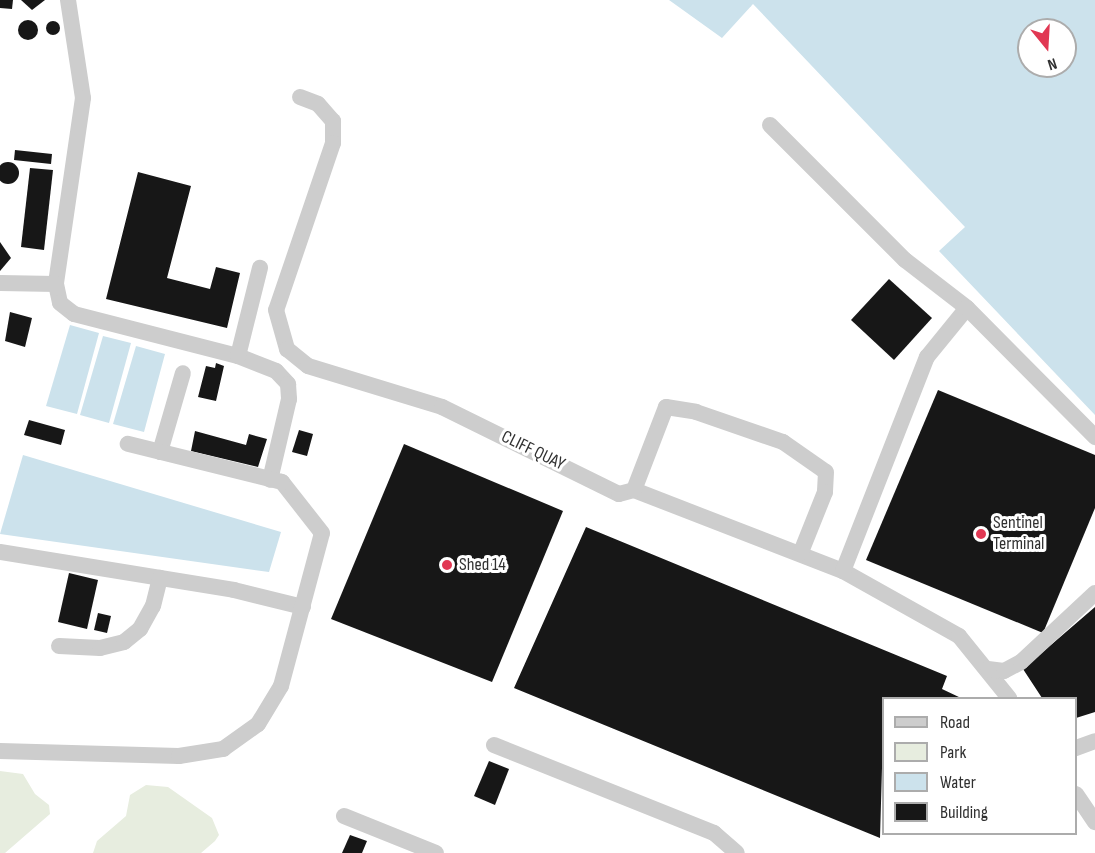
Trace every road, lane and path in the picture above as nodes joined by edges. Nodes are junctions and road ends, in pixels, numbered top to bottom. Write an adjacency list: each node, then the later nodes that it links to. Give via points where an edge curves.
1 (68, 0): 6 (lane, via 84,98)
2 (300, 97): 14 (lane, CLIFF QUAY, via 318,104 333,120 333,143 276,310 287,349 308,366 442,407 619,494)
3 (770, 124): 7 (lane, via 905,260)
4 (260, 268): 8 (lane)
5 (0, 283): 6 (lane)
6 (56, 284): 8 (lane, via 60,303 74,314)
7 (967, 308): 10 (lane); 17 (lane, via 927,357)
8 (238, 356): 13 (lane, via 276,370 288,384)
9 (183, 373): 12 (lane)
10 (1095, 437)
11 (128, 444): 12 (lane)
12 (160, 452): 13 (lane)
13 (270, 480): 20 (lane, via 282,483 322,533)
14 (634, 490): 16 (lane, CLIFF QUAY); 16 (lane, via 666,407 696,412 783,442 826,472 825,492)
15 (0, 552): 18 (lane)
16 (801, 552): 17 (lane, CLIFF QUAY)
17 (843, 571): 22 (lane, CLIFF QUAY, via 959,636)
18 (160, 578): 20 (lane); 21 (lane, via 153,606 140,629 124,642 100,648)
19 (1095, 593): 22 (lane, via 1021,662 1004,671)
20 (303, 606): 27 (lane, via 281,686 258,724 223,749 179,756)
21 (60, 646)
22 (988, 669): 23 (lane, CLIFF QUAY)
23 (1008, 697)
24 (1095, 741): 26 (lane)
25 (494, 745): 32 (lane, via 714,833)
26 (1077, 748)
27 (0, 751)
28 (1077, 795): 30 (lane)
29 (344, 816): 31 (lane)
30 (1095, 822)
31 (436, 853)
32 (737, 853)

